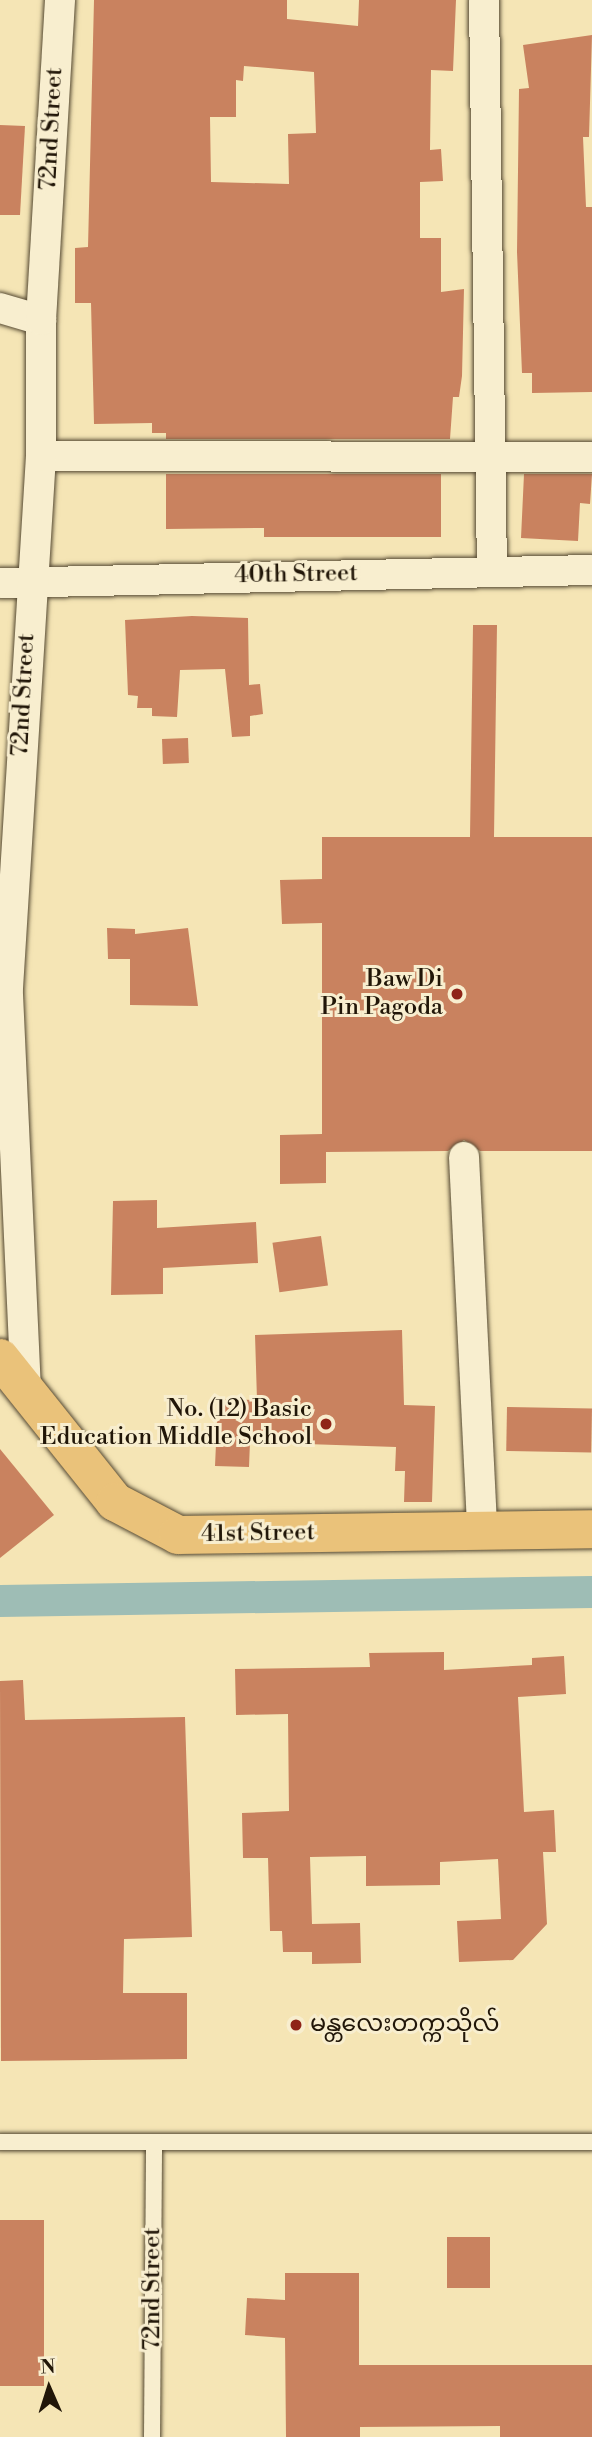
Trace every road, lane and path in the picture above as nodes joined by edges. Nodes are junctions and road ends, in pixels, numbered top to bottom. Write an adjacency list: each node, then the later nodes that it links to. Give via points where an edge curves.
1 (60, 0): 4 (street, 72nd Street)
2 (484, 0): 5 (street)
3 (0, 308): 4 (street)
4 (41, 320): 6 (street, 72nd Street)
5 (490, 453): 6 (street); 7 (street); 8 (street)
6 (41, 456): 10 (street, 72nd Street)
7 (592, 457)
8 (492, 570): 9 (street, 40th Street); 10 (street, 40th Street)
9 (592, 570)
10 (30, 582): 11 (street, 40th Street); 12 (street, 72nd Street)
11 (0, 583)
12 (4, 988): 15 (street, 72nd Street)
13 (464, 1157): 17 (street)
14 (0, 1358): 15 (main road, 41st Street)
15 (26, 1391): 17 (main road, 41st Street, via 116,1502 178,1535)
16 (592, 1529): 17 (main road, 41st Street)
17 (482, 1531)
18 (0, 2142): 19 (lane)
19 (154, 2142): 20 (lane); 21 (lane, 72nd Street)
20 (592, 2142)
21 (152, 2437)

